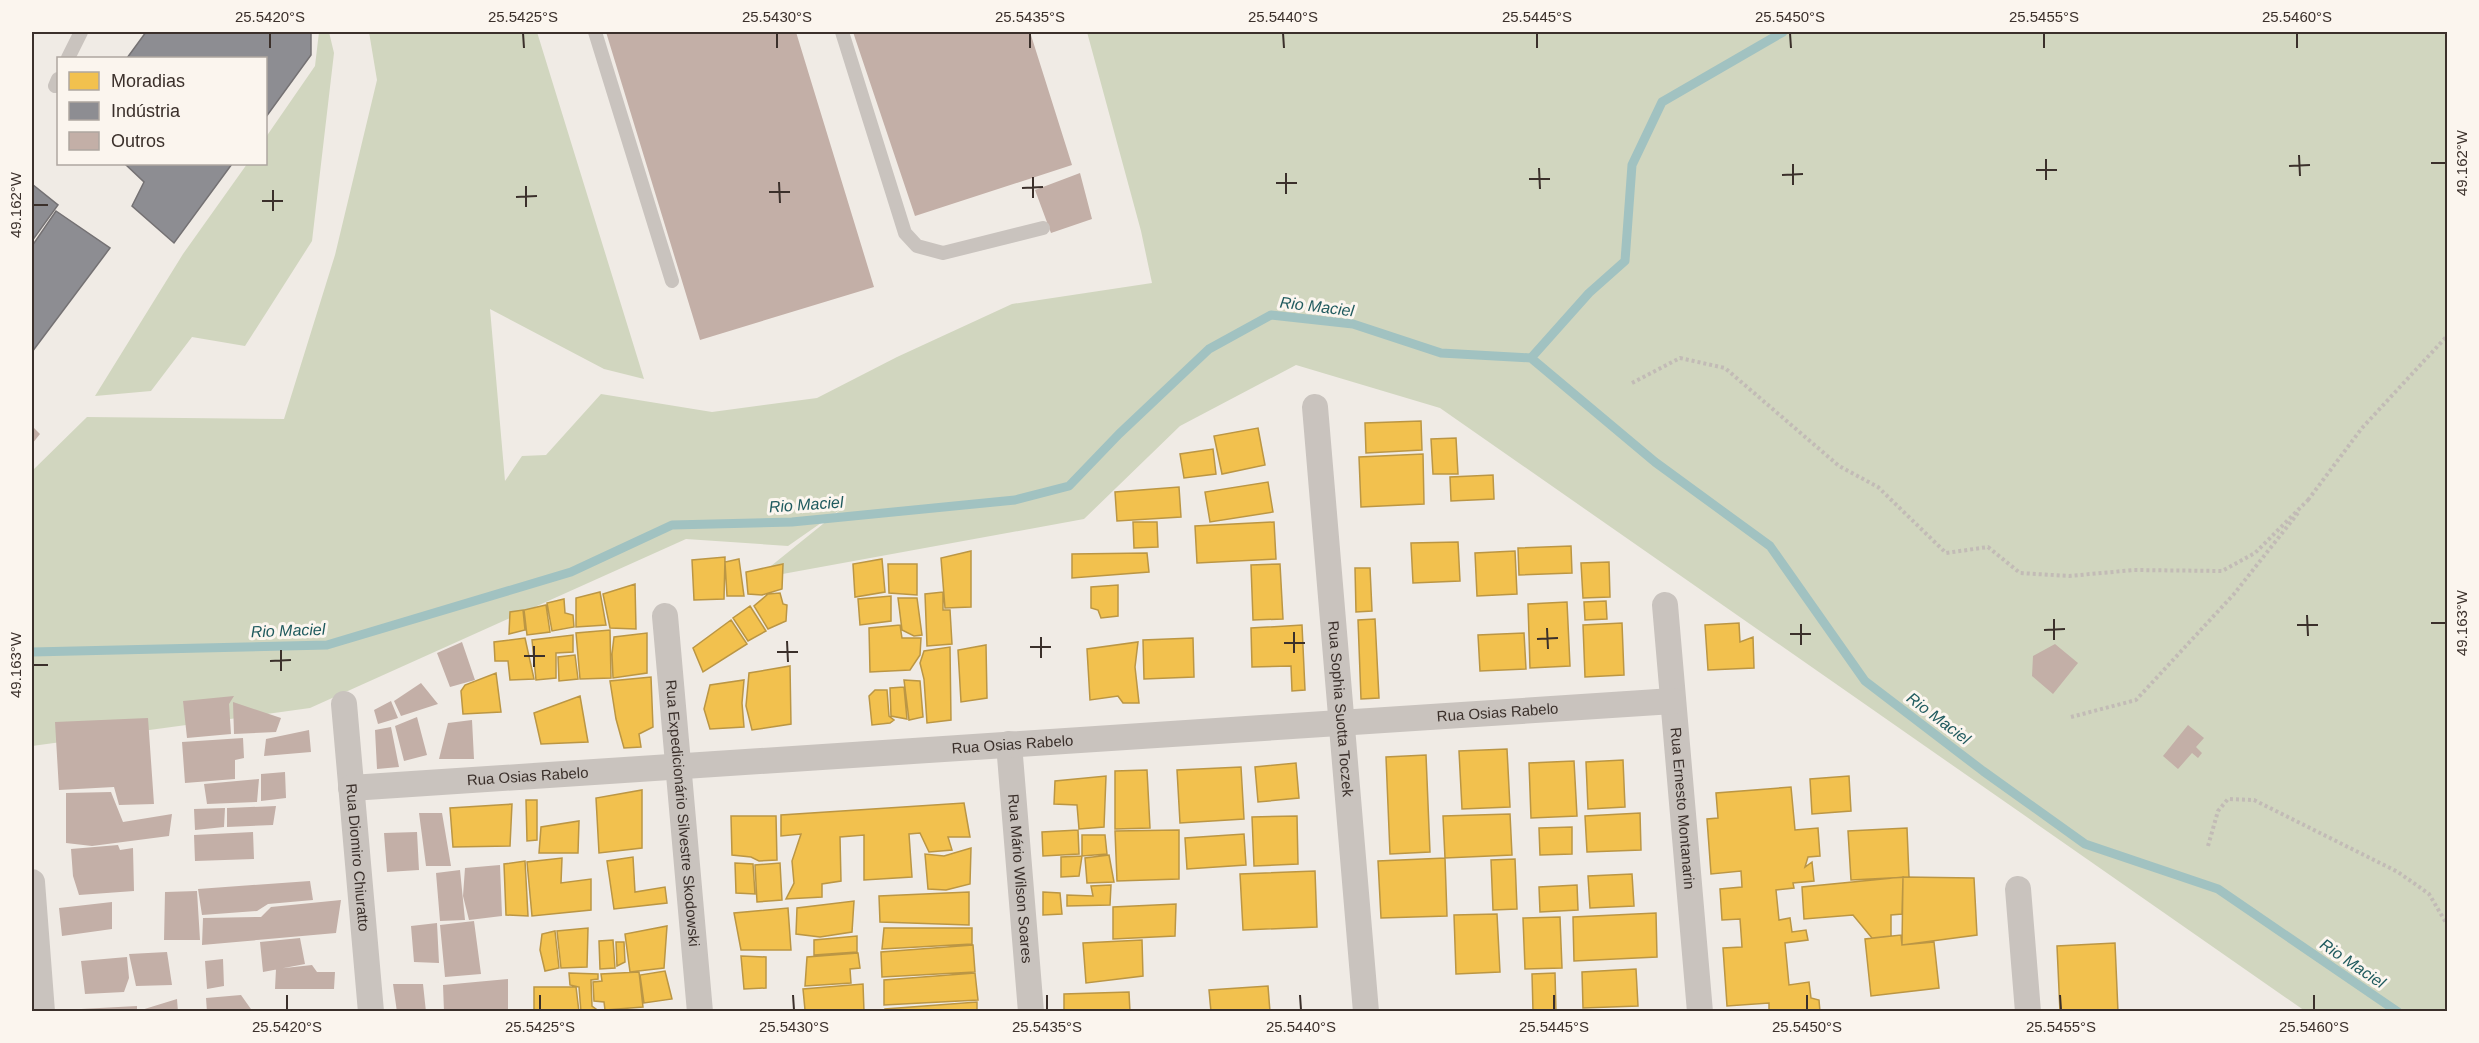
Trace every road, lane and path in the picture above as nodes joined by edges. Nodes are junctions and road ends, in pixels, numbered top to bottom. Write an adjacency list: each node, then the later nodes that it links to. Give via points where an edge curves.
1 (81, 32): 4 (lane)
2 (595, 32): 6 (lane)
3 (842, 32): 5 (lane, via 905,233 917,246 943,253)
4 (68, 57)
5 (1043, 228)
6 (672, 281)
7 (2448, 335): 10 (path, via 2362,428)
8 (1632, 383): 10 (path, via 1680,358 1725,368 1839,466 1878,487 1946,553 1988,547 2020,573 2069,576 2134,570 2222,571 2255,552)
9 (1315, 407): 16 (street, Rua Sophia Suotta Toczek)
10 (2309, 499): 15 (path, via 2234,594 2136,700)
11 (1665, 605): 13 (street, Rua Ernesto Montanarin)
12 (665, 616): 18 (street, Rua Expedicionário Silvestre Skodowski)
13 (1673, 701): 16 (street, Rua Osias Rabelo); 29 (street, Rua Ernesto Montanarin)
14 (344, 705): 19 (street, Rua Diomiro Chiuratto)
15 (2071, 717)
16 (1342, 723): 17 (street, Rua Osias Rabelo); 28 (street, Rua Sophia Suotta Toczek)
17 (1009, 744): 18 (street, Rua Osias Rabelo); 27 (street, Rua Mário Wilson Soares)
18 (678, 766): 19 (street, Rua Osias Rabelo); 26 (street, Rua Expedicionário Silvestre Skodowski)
19 (351, 788): 25 (street, Rua Diomiro Chiuratto)
20 (2208, 846): 23 (path, via 2218,811 2228,799 2254,800 2398,872 2429,894)
21 (32, 882): 24 (street)
22 (2018, 889): 30 (street)
23 (2448, 926)
24 (42, 1011)
25 (371, 1011)
26 (700, 1011)
27 (1031, 1011)
28 (1366, 1011)
29 (1700, 1011)
30 (2028, 1011)

